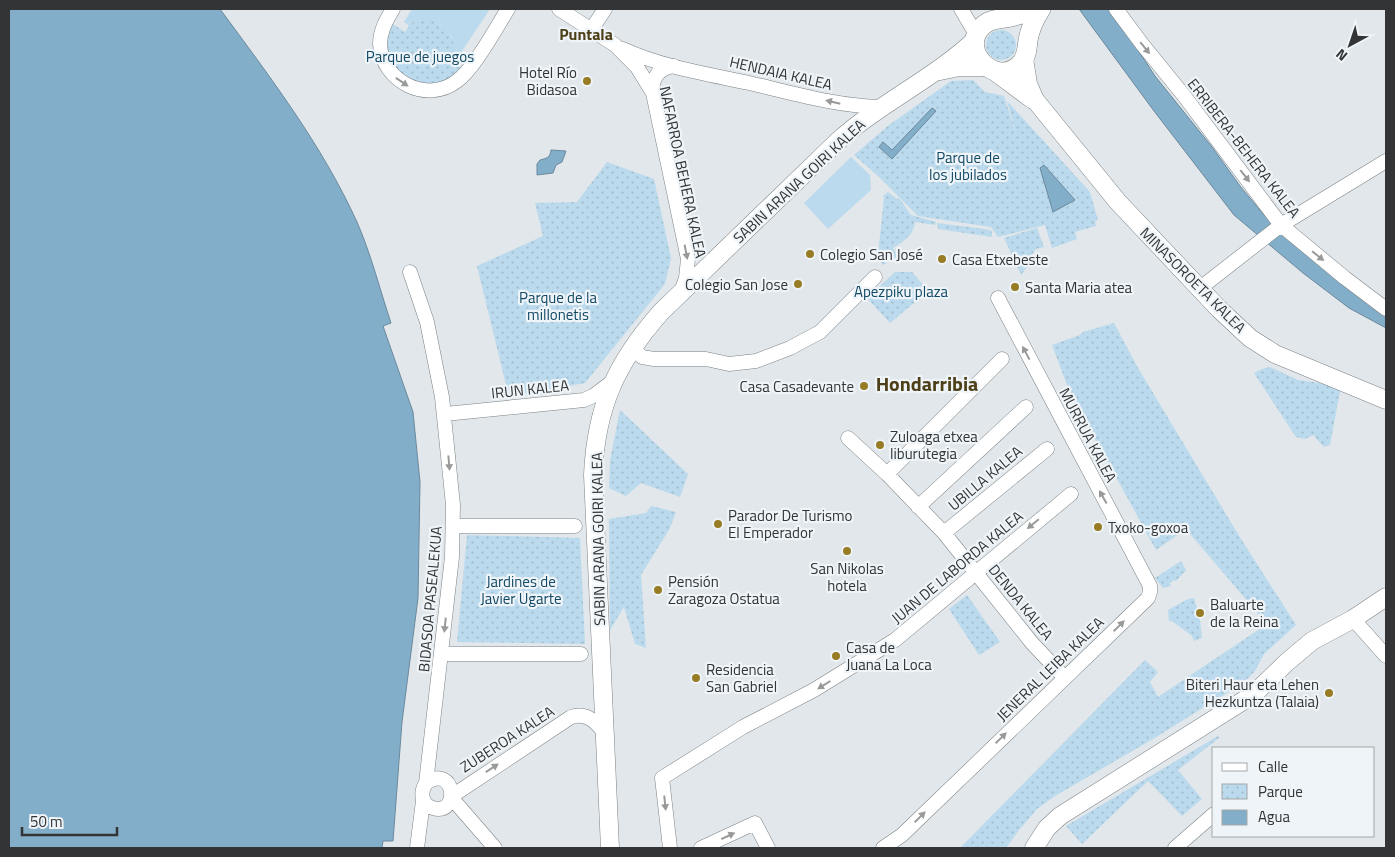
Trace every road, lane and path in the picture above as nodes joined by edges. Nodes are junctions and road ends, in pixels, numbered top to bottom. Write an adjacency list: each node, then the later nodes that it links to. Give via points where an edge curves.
1 (393, 9): 2 (street, one-way to 2, via 381,34 384,62 395,78 411,88 430,91 448,87 463,76)
2 (508, 9)
3 (559, 9): 10 (street, NAFARROA BEHERA KALEA)
4 (605, 9): 10 (street)
5 (961, 9): 9 (street, via 974,17); 11 (street)
6 (1035, 9): 9 (main road)
7 (1041, 9): 13 (main road)
8 (1116, 9): 21 (street, ERRIBERA-BEHERA KALEA, one-way to 21, via 1276,216)
9 (997, 20): 11 (main road, via 983,26); 13 (main road, via 1017,24 1026,35)
10 (592, 30): 12 (street, NAFARROA BEHERA KALEA)
11 (976, 38): 15 (main road, via 976,55); 16 (street, SABIN ARANA GOIRI KALEA)
12 (616, 45): 14 (street, HENDAIA KALEA, via 644,58); 17 (street, NAFARROA BEHERA KALEA)
13 (1026, 50): 15 (main road, via 1011,70); 18 (street, MINASOROETA KALEA, via 1028,84)
14 (674, 66): 17 (street, via 657,74); 19 (street, HENDAIA KALEA, one-way to 14, via 844,104)
15 (990, 69): 16 (street, SABIN ARANA GOIRI KALEA, via 960,67); 18 (street, MINASOROETA KALEA)
16 (935, 73): 19 (street, SABIN ARANA GOIRI KALEA)
17 (653, 93): 25 (street, NAFARROA BEHERA KALEA, one-way to 25, via 688,259)
18 (1040, 107): 24 (street, MINASOROETA KALEA, via 1118,202)
19 (881, 108): 25 (street, SABIN ARANA GOIRI KALEA, via 838,141)
20 (1386, 161): 21 (street)
21 (1280, 226): 24 (street); 27 (street, ERRIBERA-BEHERA KALEA, one-way to 27)
22 (410, 272): 33 (street, BIDASOA PASEALEKUA, via 426,322)
23 (876, 277): 28 (street, via 820,332 756,361 729,364 706,359 654,359 642,357)
24 (1199, 289): 31 (street, MINASOROETA KALEA, via 1262,347)
25 (680, 293): 28 (street, SABIN ARANA GOIRI KALEA)
26 (998, 298): 43 (street, MURRUA KALEA, one-way to 26)
27 (1386, 309)
28 (632, 348): 30 (street, SABIN ARANA GOIRI KALEA)
29 (1002, 359): 36 (street)
30 (613, 381): 33 (street, IRUN KALEA, via 584,400); 50 (street, SABIN ARANA GOIRI KALEA, via 597,436 593,476)
31 (1386, 400)
32 (1026, 406): 38 (street)
33 (445, 414): 39 (street, BIDASOA PASEALEKUA, one-way to 39)
34 (848, 438): 36 (street, DENDA KALEA)
35 (1047, 449): 41 (street, UBILLA KALEA)
36 (887, 474): 38 (street, DENDA KALEA)
37 (1071, 494): 42 (street, JUAN DE LABORDA KALEA, one-way to 42)
38 (918, 507): 41 (street, DENDA KALEA)
39 (453, 526): 40 (street); 46 (street, BIDASOA PASEALEKUA, one-way to 46)
40 (575, 526)
41 (944, 533): 42 (street, DENDA KALEA)
42 (977, 573): 49 (street, DENDA KALEA); 58 (street, JUAN DE LABORDA KALEA, one-way to 58, via 894,640 662,778)
43 (1150, 586): 49 (street, JENERAL LEIBA KALEA, one-way to 43, via 1148,598)
44 (1386, 597): 45 (street)
45 (1353, 619): 48 (street); 62 (street, via 1312,641 1254,694 1060,816 1047,828)
46 (442, 654): 47 (street); 51 (street, BIDASOA PASEALEKUA)
47 (581, 654)
48 (1386, 656)
49 (1064, 678): 61 (street, JENERAL LEIBA KALEA, one-way to 49, via 902,835)
50 (605, 734): 52 (street, ZUBEROA KALEA, one-way to 50, via 571,717 585,716 597,723); 57 (street, SABIN ARANA GOIRI KALEA)
51 (426, 783): 52 (street, via 434,779 443,780 450,787); 53 (street, BIDASOA PASEALEKUA, via 422,792)
52 (451, 798): 53 (street, via 444,807 435,809); 56 (street)
53 (424, 801): 55 (street, BIDASOA PASEALEKUA)
54 (1212, 816): 63 (street)
55 (416, 848)
56 (495, 848)
57 (610, 848)
58 (670, 848)
59 (701, 848): 60 (street, one-way to 60, via 755,823)
60 (768, 848)
61 (883, 848)
62 (1034, 848)
63 (1175, 848)

